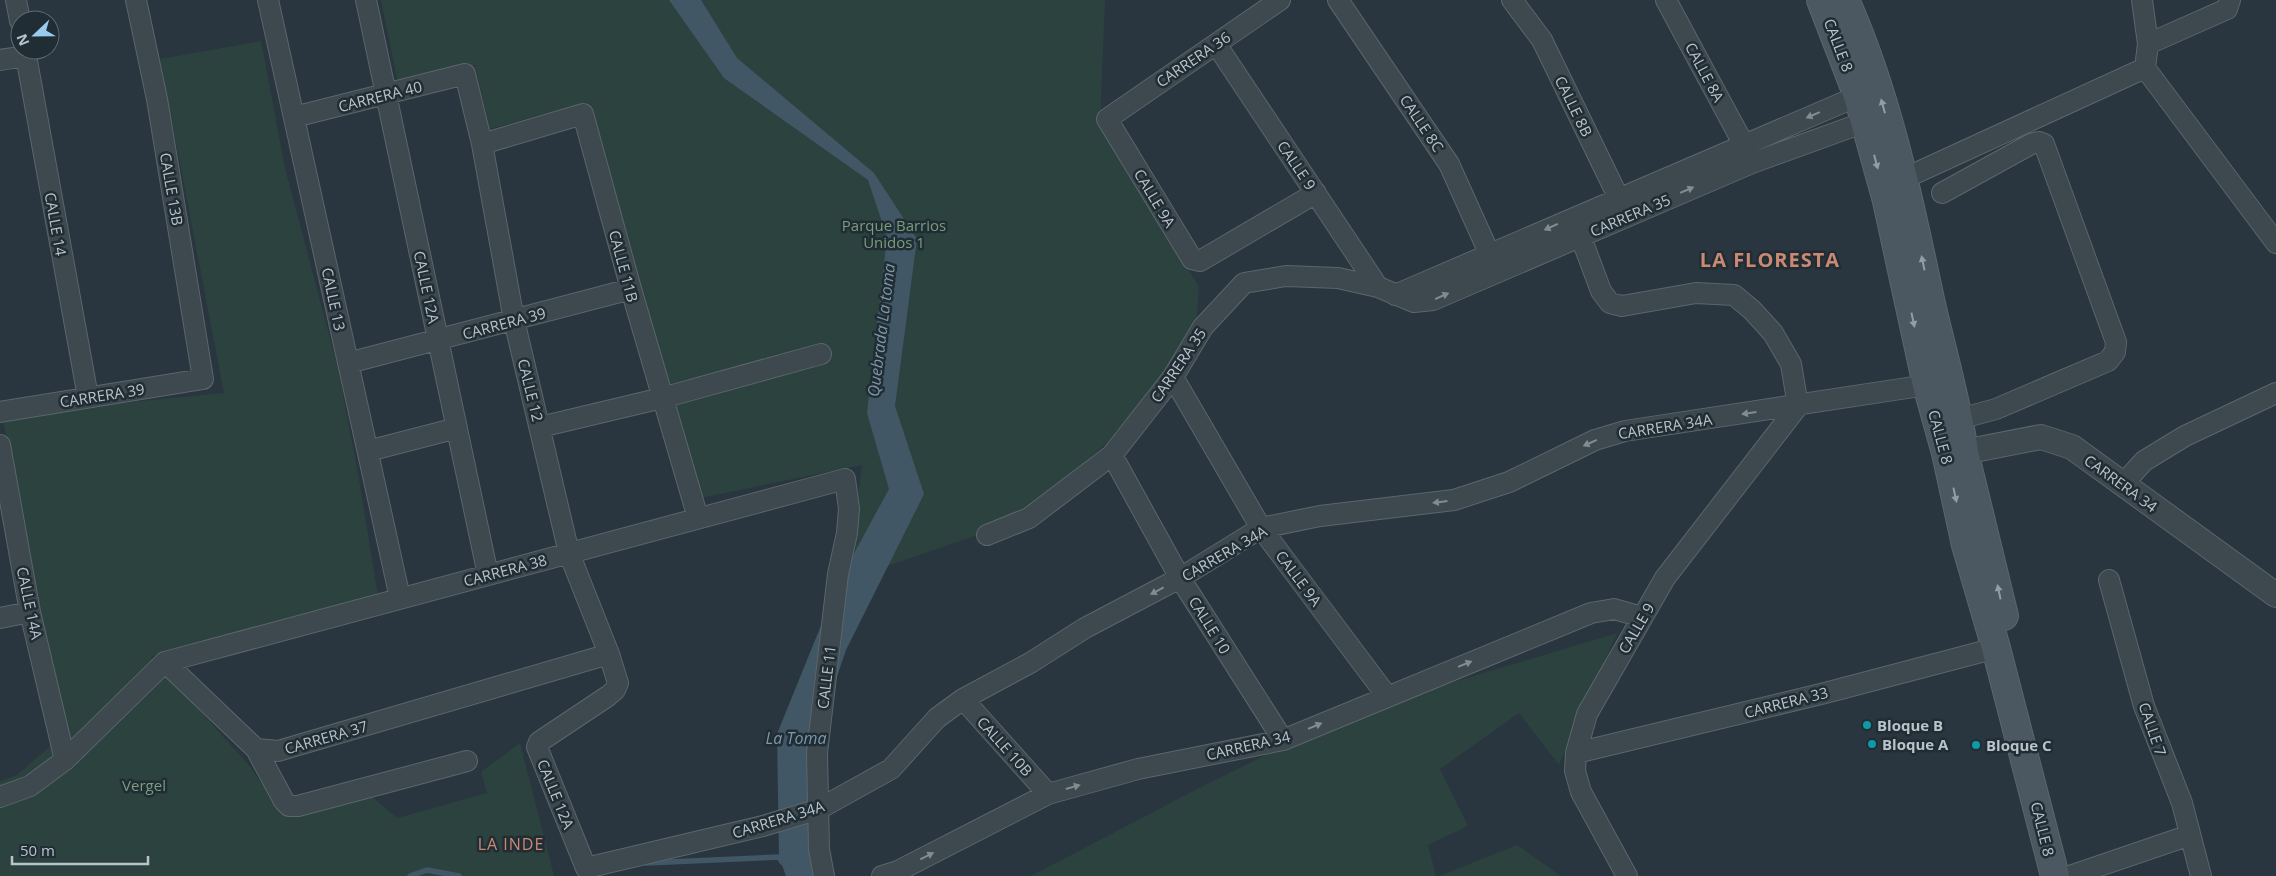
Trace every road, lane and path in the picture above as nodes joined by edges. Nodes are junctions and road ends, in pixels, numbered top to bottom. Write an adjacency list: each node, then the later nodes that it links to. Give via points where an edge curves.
1 (136, 0): 39 (street, CALLE 13B)
2 (268, 0): 19 (street, CALLE 13)
3 (366, 0): 17 (street, CALLE 12A)
4 (1280, 0): 12 (street, CARRERA 36)
5 (1338, 0): 31 (street, CALLE 8C, via 1449,164)
6 (1512, 0): 27 (street, CALLE 8B, via 1542,40)
7 (1666, 0): 23 (street, CALLE 8A)
8 (1821, 0): 18 (main road, CALLE 8)
9 (1845, 0): 24 (main road, CALLE 8, one-way to 9, via 1873,72)
10 (2142, 0): 13 (street)
11 (2230, 0): 13 (street, via 2227,9)
12 (1216, 44): 20 (street, CARRERA 36); 25 (street, CALLE 9)
13 (2148, 44): 15 (street)
14 (27, 60): 42 (street, CALLE 14)
15 (2145, 68): 24 (street); 30 (street)
16 (466, 74): 17 (street, CARRERA 40); 22 (street, CALLE 12)
17 (386, 94): 19 (street, CARRERA 40); 35 (street, CALLE 12A)
18 (1858, 96): 21 (main road, CALLE 8); 23 (street, CARRERA 35, one-way to 23)
19 (294, 117): 37 (street, CALLE 13)
20 (1107, 119): 25 (street, CALLE 9A, via 1192,259 1200,261)
21 (1865, 122): 27 (street, CARRERA 35, one-way to 21); 40 (main road, CALLE 8, one-way to 40)
22 (482, 144): 32 (street, CALLE 11B, via 583,114); 34 (street, CALLE 12)
23 (1744, 145): 27 (street, CARRERA 35)
24 (1903, 179): 40 (main road, CALLE 8, one-way to 24)
25 (1316, 193): 33 (street, CALLE 9)
26 (1942, 193): 46 (street, via 2031,144 2044,144 2116,342 2115,352 2108,361 1996,409)
27 (1624, 207): 28 (street, CARRERA 35); 29 (street, CARRERA 35)
28 (1573, 218): 29 (street); 31 (street, CARRERA 35, one-way to 31)
29 (1580, 236): 33 (street, CARRERA 35, one-way to 29, via 1414,302 1433,300); 44 (street, via 1601,291 1610,303 1622,306 1696,293 1734,296 1752,310 1773,333 1791,364)
30 (2276, 243)
31 (1490, 255): 33 (street, CARRERA 35)
32 (631, 289): 34 (street, CARRERA 39); 43 (street, CALLE 11B)
33 (1386, 291): 38 (street, CARRERA 35, via 1338,278 1286,276 1244,283 1203,327)
34 (514, 320): 35 (street, CARRERA 39); 47 (street, CALLE 12)
35 (438, 340): 37 (street, CARRERA 39); 48 (street, CALLE 12A)
36 (821, 354): 43 (street)
37 (348, 363): 50 (street, CALLE 13)
38 (1173, 377): 52 (street, CARRERA 35); 56 (street, CALLE 9A)
39 (203, 378): 42 (street, CARRERA 39)
40 (1938, 385): 44 (street, CARRERA 34A); 46 (main road, CALLE 8); 51 (main road, CALLE 8)
41 (2276, 393): 54 (street, via 2185,436 2144,461)
42 (88, 397): 45 (street, CARRERA 39)
43 (662, 398): 47 (street); 55 (street, CALLE 11B)
44 (1798, 406): 56 (street, CARRERA 34A, one-way to 56, via 1625,431 1596,440 1509,482 1454,500 1320,516); 66 (street, CALLE 9, via 1665,578)
45 (0, 412)
46 (1959, 419): 51 (main road, CALLE 8)
47 (540, 427): 58 (street, CALLE 12)
48 (457, 428): 50 (street); 59 (street, CALLE 12A)
49 (0, 445): 64 (street, CALLE 14A)
50 (368, 451): 63 (street, CALLE 13)
51 (1955, 453): 54 (street, CARRERA 34, via 2041,437 2072,447); 67 (main road, CALLE 8, one-way to 67, via 1966,545); 86 (main road, CALLE 8, one-way to 51, via 2016,669)
52 (1112, 455): 57 (street, CARRERA 35, via 1029,518); 60 (street, CALLE 10)
53 (846, 479): 55 (street, CARRERA 38); 80 (street, CALLE 11, via 847,533 838,574 817,753)
54 (2123, 484): 62 (street, CARRERA 34)
55 (698, 518): 58 (street, CARRERA 38)
56 (1261, 528): 60 (street, CARRERA 34A); 71 (street, CALLE 9A)
57 (987, 535)
58 (568, 553): 59 (street, CARRERA 38); 68 (street, CALLE 12)
59 (488, 575): 63 (street, CARRERA 38)
60 (1180, 578): 72 (street, CARRERA 34A, one-way to 72); 73 (street, CALLE 10)
61 (2109, 580): 81 (street, CALLE 7, via 2144,706 2182,803)
62 (2276, 595)
63 (400, 598): 69 (street, CARRERA 38)
64 (30, 612): 65 (street); 76 (street, CALLE 14A)
65 (0, 618)
66 (1642, 618): 71 (street, CARRERA 34, one-way to 66, via 1591,613 1614,608); 75 (street, CALLE 9, via 1587,714)
67 (1996, 648): 75 (street, CARRERA 33); 86 (main road, CALLE 8)
68 (609, 654): 70 (street, CALLE 12, via 618,683); 74 (street, CARRERA 37, via 278,751)
69 (165, 662): 74 (street); 76 (street)
70 (608, 696): 82 (street, CALLE 12A, via 539,742 537,747)
71 (1387, 696): 73 (street, CARRERA 34, one-way to 71)
72 (962, 698): 78 (street, CALLE 10B); 80 (street, CARRERA 34A, via 937,718 891,769)
73 (1282, 740): 78 (street, CARRERA 34, one-way to 73, via 1138,769)
74 (256, 749): 77 (street, via 289,806)
75 (1576, 753): 85 (street, CALLE 9, via 1575,771 1581,792)
76 (66, 760): 79 (street, via 30,786)
77 (467, 761)
78 (1048, 794): 84 (street, CARRERA 34, one-way to 78, via 898,871)
79 (0, 797)
80 (816, 810): 82 (street, CARRERA 34A, via 763,826); 83 (street, CALLE 11)
81 (2190, 835): 86 (street); 87 (street, CALLE 7)
82 (586, 868)
83 (824, 876)
84 (882, 876)
85 (1627, 876)
86 (2068, 876)
87 (2201, 876)

